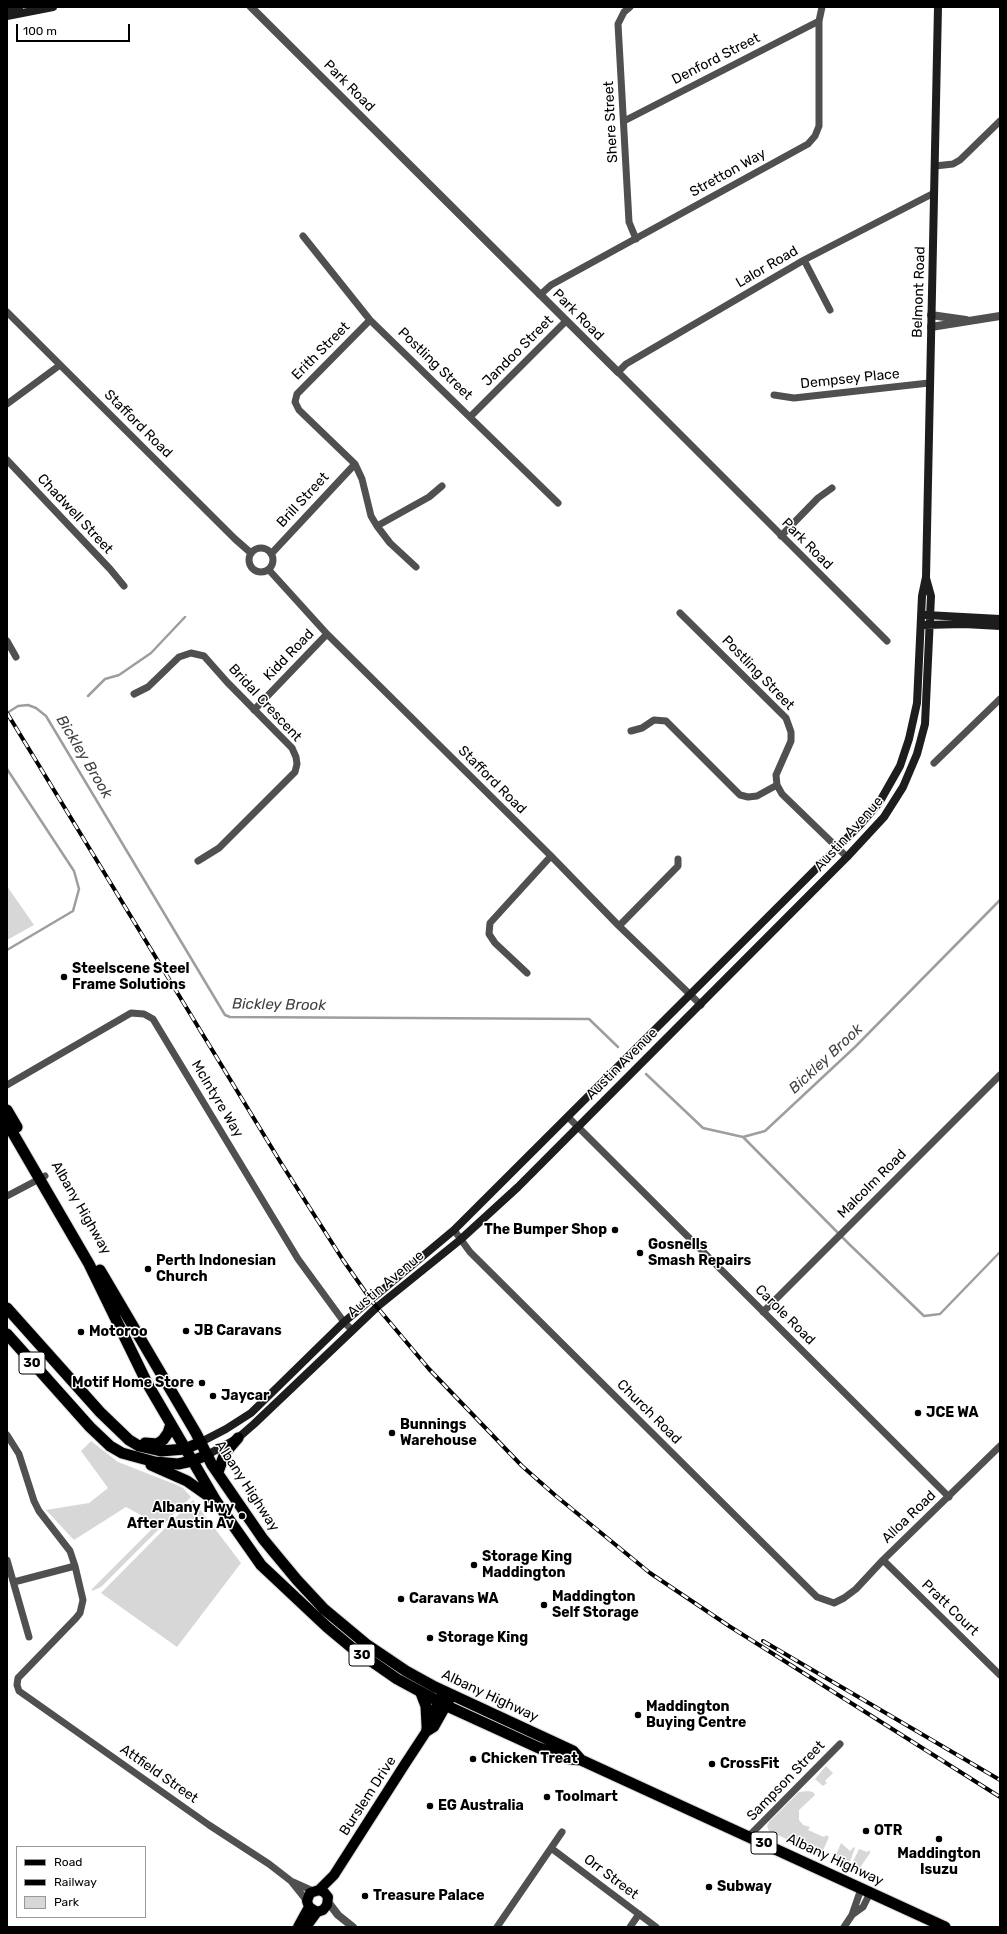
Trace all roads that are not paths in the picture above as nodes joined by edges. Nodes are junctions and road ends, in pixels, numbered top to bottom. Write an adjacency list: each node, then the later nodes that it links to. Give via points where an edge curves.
1 (19, 7): 7 (main road)
2 (53, 7): 8 (main road)
3 (251, 7): 17 (street, Park Road)
4 (630, 7): 10 (street, Shere Street, via 624,12 618,24)
5 (822, 7): 9 (street, Stretton Way)
6 (938, 7): 12 (main road, Belmont Road)
7 (7, 9)
8 (7, 16)
9 (819, 21): 10 (street, Denford Street); 15 (street, Stretton Way, via 819,126 815,136 808,144)
10 (624, 121): 15 (street, Shere Street, via 629,222)
11 (1000, 121): 12 (street, via 960,160 953,164)
12 (936, 166): 13 (main road, Belmont Road)
13 (934, 193): 16 (street, Lalor Road); 20 (main road, Belmont Road)
14 (303, 236): 22 (street, Postling Street)
15 (636, 239): 17 (street, Stretton Way, via 551,285)
16 (804, 260): 18 (street); 27 (street, Lalor Road, via 626,364)
17 (540, 295): 24 (street, Park Road)
18 (830, 310)
19 (7, 312): 26 (street, Stafford Road)
20 (931, 315): 23 (street); 25 (main road, Belmont Road)
21 (1000, 316): 23 (street)
22 (370, 320): 31 (street, Postling Street); 33 (street, Erith Street, via 297,394 294,402 299,410)
23 (968, 320): 25 (street)
24 (566, 321): 27 (street, Park Road); 31 (street, Jandoo Street)
25 (931, 327): 28 (main road, Belmont Road)
26 (60, 365): 30 (street); 39 (street, Stafford Road)
27 (618, 372): 38 (street, Park Road)
28 (929, 383): 29 (street, Dempsey Place, via 794,398); 43 (main road, Belmont Road)
29 (774, 395)
30 (7, 404)
31 (470, 417): 36 (street, Postling Street)
32 (7, 460): 44 (street, Chadwell Street)
33 (355, 464): 37 (street, via 362,478 371,516); 40 (street, Brill Street)
34 (442, 486): 37 (street, via 429,497)
35 (832, 488): 38 (street, via 818,498)
36 (558, 503)
37 (377, 526): 41 (street, via 390,543)
38 (781, 536): 54 (street, Park Road)
39 (251, 552): 40 (street, via 262,548); 42 (street, via 249,563 254,571 262,573)
40 (271, 554): 42 (street, via 273,563)
41 (416, 567)
42 (269, 570): 52 (street, Stafford Road)
43 (926, 578): 46 (main road, Belmont Road); 47 (main road, Belmont Road, via 931,596)
44 (124, 586)
45 (680, 613): 61 (street, Postling Street, via 786,718 791,741 776,775)
46 (921, 614): 47 (main road); 49 (main road, Austin Avenue)
47 (931, 615): 48 (main road); 50 (main road, Austin Avenue)
48 (1000, 619)
49 (921, 625): 50 (main road); 62 (main road, Austin Avenue, via 917,703 900,766 873,811)
50 (930, 625): 51 (main road); 64 (main road, Austin Avenue, via 925,724 917,754 895,802)
51 (1000, 626)
52 (327, 634): 58 (street, Kidd Road); 63 (street, Stafford Road)
53 (7, 641): 55 (street)
54 (887, 641)
55 (16, 657)
56 (134, 694): 58 (street, Bridal Crescent, via 148,687 179,657 191,652 204,656)
57 (1000, 699): 60 (street)
58 (254, 710): 66 (street, Bridal Crescent, via 292,748 297,764 295,772 219,848)
59 (631, 731): 61 (street, via 642,728 654,720 666,721 740,795 757,796)
60 (934, 763)
61 (777, 785): 62 (street, via 782,794)
62 (838, 848): 64 (street); 69 (main road, Austin Avenue)
63 (551, 856): 67 (street, Stafford Road); 68 (street, via 490,923 489,934 495,943)
64 (847, 857): 70 (main road, Austin Avenue)
65 (678, 858): 67 (street, via 678,866)
66 (198, 861)
67 (619, 926): 69 (street, Stafford Road)
68 (527, 973)
69 (691, 995): 70 (street, Stafford Road); 74 (main road, Austin Avenue)
70 (701, 1005): 76 (main road, Austin Avenue)
71 (1000, 1075): 82 (street, Malcolm Road)
72 (7, 1085): 83 (street, McIntyre Way, via 131,1013 144,1014 153,1019 298,1259)
73 (7, 1110): 77 (highway, Albany Highway)
74 (568, 1117): 76 (street, Carole Road); 79 (main road, Austin Avenue)
75 (7, 1123): 77 (highway, Albany Highway)
76 (579, 1127): 80 (main road, Austin Avenue); 82 (street, Carole Road)
77 (43, 1178): 78 (street); 86 (highway, Albany Highway, via 89,1264 147,1383); 90 (highway, Albany Highway)
78 (7, 1196)
79 (454, 1230): 80 (street, Church Road); 83 (main road, Austin Avenue)
80 (460, 1240): 84 (main road, Austin Avenue); 103 (street, Church Road, via 817,1597)
81 (7, 1308): 89 (highway, 30, via 100,1412)
82 (763, 1312): 97 (street, Carole Road)
83 (344, 1322): 84 (street, McIntyre Way); 90 (main road, Austin Avenue, via 251,1413 226,1430)
84 (352, 1330): 88 (main road, Austin Avenue)
85 (7, 1334): 93 (highway, 30, via 90,1427 110,1446)
86 (171, 1424): 89 (highway, via 167,1436 157,1444); 92 (highway, Albany Highway)
87 (7, 1434): 101 (street, via 19,1454 34,1501 70,1551)
88 (238, 1438): 94 (main road, Austin Avenue); 96 (highway, via 225,1452)
89 (129, 1440): 92 (highway, 30, via 139,1446 160,1451)
90 (201, 1442): 92 (highway, 30); 94 (highway, Albany Highway / 30)
91 (1000, 1446): 97 (street, Alloa Road)
92 (185, 1449): 95 (highway, Albany Highway / 30)
93 (122, 1453): 95 (highway, 30, via 154,1462 178,1464); 98 (highway, 30, via 178,1476)
94 (207, 1455): 95 (highway); 96 (highway, Albany Highway / 30)
95 (192, 1461): 98 (highway, Albany Highway / 30)
96 (218, 1472): 107 (highway, Albany Highway / 30, via 263,1539 324,1609 386,1658)
97 (949, 1497): 100 (street, Alloa Road)
98 (216, 1502): 106 (highway, Albany Highway / 30, via 253,1556 293,1596 351,1647)
99 (7, 1560): 102 (street)
100 (883, 1560): 103 (street, Alloa Road, via 856,1589); 105 (street, Pratt Court)
101 (75, 1566): 102 (street); 115 (street, Attfield Street, via 83,1600 80,1613 21,1673 17,1685 19,1691)
102 (14, 1582): 104 (street)
103 (834, 1603)
104 (29, 1637)
105 (1000, 1675)
106 (421, 1692): 108 (highway, Albany Highway / 30); 109 (highway, via 426,1706)
107 (448, 1694): 108 (main road, Burslem Drive); 111 (highway, Albany Highway / 30, via 573,1751)
108 (443, 1704): 109 (main road, Burslem Drive); 111 (highway, Albany Highway / 30, via 539,1748 570,1759)
109 (426, 1728): 117 (main road, Burslem Drive)
110 (840, 1744): 113 (street, Sampson Street)
111 (581, 1760): 113 (highway, Albany Highway / 30)
112 (562, 1832): 114 (street)
113 (750, 1836): 116 (highway, Albany Highway / 30)
114 (551, 1848): 118 (street, Orr Street); 122 (street)
115 (290, 1881): 117 (street, Attfield Street); 117 (street, Attfield Street)
116 (866, 1891): 125 (street, via 863,1907 852,1915); 126 (highway, Albany Highway / 30)
117 (318, 1901): 119 (main road, Burslem Drive); 120 (main road, Burslem Drive); 121 (street, Attfield Street)
118 (639, 1914): 123 (street); 124 (street, Orr Street)
119 (298, 1927)
120 (306, 1927)
121 (353, 1927)
122 (497, 1927)
123 (630, 1927)
124 (656, 1927)
125 (844, 1927)
126 (945, 1927)

